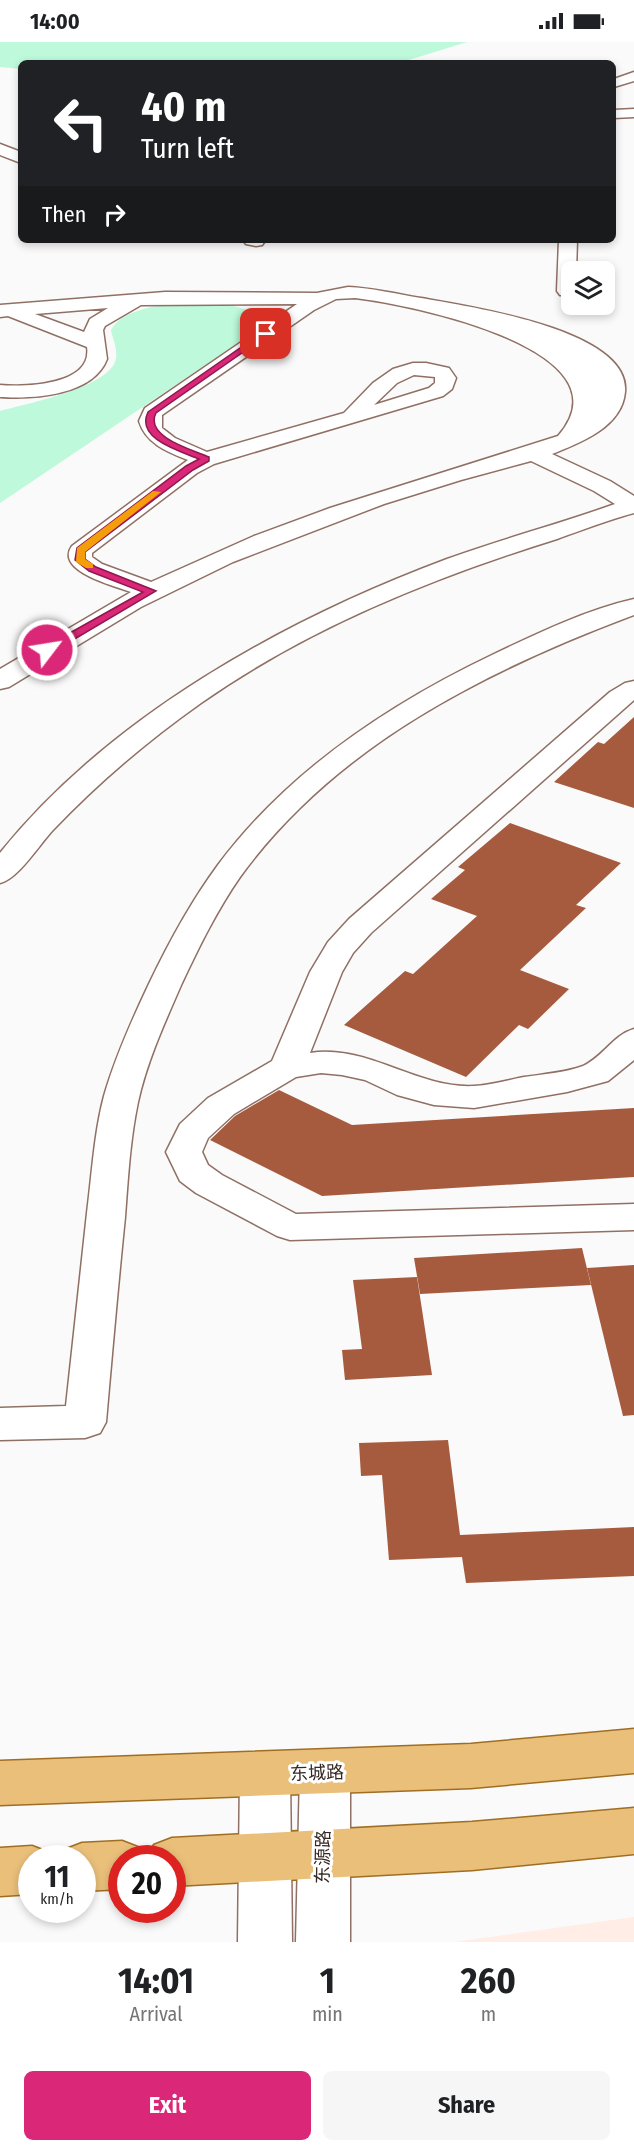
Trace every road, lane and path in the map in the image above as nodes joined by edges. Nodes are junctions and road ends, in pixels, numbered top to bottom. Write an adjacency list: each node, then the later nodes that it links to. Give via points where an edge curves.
1 (634, 76): 2 (street)
2 (616, 82)
3 (634, 111): 4 (street)
4 (616, 112)
5 (568, 243): 6 (street)
6 (567, 261)
7 (320, 298): 9 (street); 11 (street); 17 (street, via 364,294 461,310 554,334 585,348 604,364 615,381 614,400 605,416 588,429)
8 (143, 299): 9 (street); 10 (street); 12 (street, via 97,323 93,330)
9 (219, 299): 11 (street, via 262,312)
10 (4, 310): 12 (street)
11 (279, 325): 18 (street, via 152,412 151,428 160,439)
12 (95, 343): 13 (street, via 96,363 87,373)
13 (51, 388): 14 (street); 15 (street)
14 (0, 391)
15 (0, 403)
16 (351, 418): 18 (street)
17 (534, 454): 19 (street); 20 (street, via 456,474 302,525)
18 (206, 459): 20 (street, via 80,550 80,560 93,569)
19 (633, 505): 24 (street, via 446,568 259,656 123,746 69,796)
20 (151, 591): 22 (street)
21 (634, 606): 28 (street, via 556,633 403,711 349,750 294,798 240,858 201,913 136,1047 117,1117 85,1422)
22 (0, 681)
23 (634, 689): 26 (street, via 360,926 339,949 326,972)
24 (0, 873)
25 (634, 1040): 26 (street, via 596,1073 474,1097 434,1094 342,1064 321,1062)
26 (287, 1067): 27 (street, via 221,1106 193,1132 184,1152 193,1172 209,1184 290,1227)
27 (634, 1217)
28 (0, 1424)
29 (634, 1751): 30 (main road, 东城路, via 471,1766)
30 (325, 1773): 31 (main road, 东城路); 34 (street, 东源路)
31 (265, 1775): 32 (main road, 东城路); 35 (street)
32 (0, 1784)
33 (634, 1831): 34 (main road, via 472,1846)
34 (323, 1854): 35 (main road); 40 (street, 东源路)
35 (265, 1857): 36 (main road); 39 (street)
36 (186, 1861)
37 (18, 1871): 38 (main road)
38 (0, 1872)
39 (265, 1942)
40 (323, 1942)

